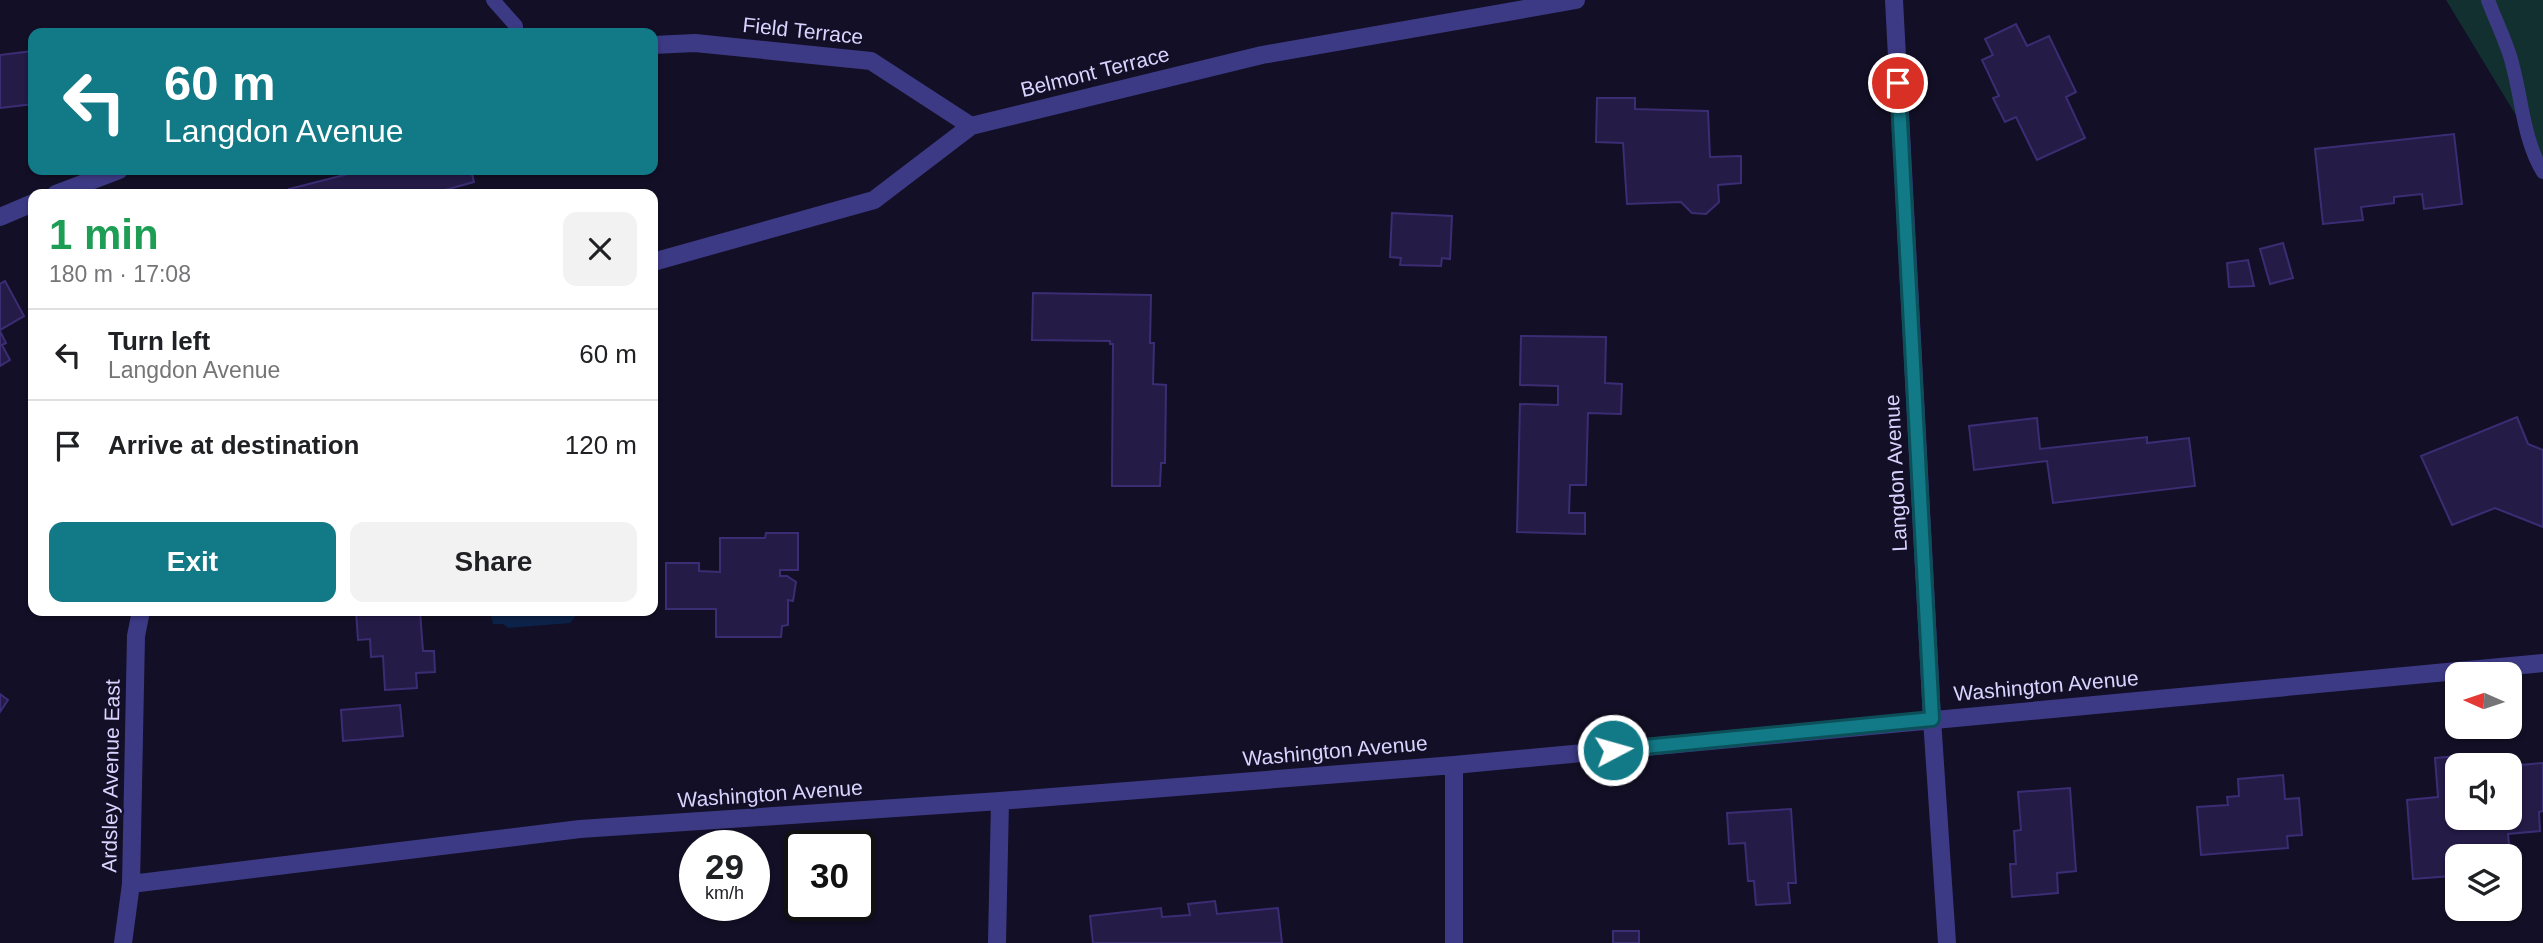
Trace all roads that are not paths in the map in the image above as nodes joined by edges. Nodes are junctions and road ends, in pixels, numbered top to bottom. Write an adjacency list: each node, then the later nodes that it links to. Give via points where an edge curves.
1 (493, 0): 5 (lane)
2 (1576, 0): 7 (street, Belmont Terrace, via 1262,55)
3 (1894, 0): 16 (street, Langdon Avenue)
4 (2488, 0): 8 (lane, via 2511,57)
5 (516, 28)
6 (658, 45): 7 (street, Field Terrace, via 695,43 871,61)
7 (971, 126): 13 (street, Belmont Terrace, via 874,200)
8 (2543, 172)
9 (106, 175): 10 (street)
10 (69, 189)
11 (28, 205): 12 (street)
12 (0, 217)
13 (658, 261)
14 (140, 616): 19 (street, Ardsley Avenue East)
15 (2543, 663): 16 (street, Washington Avenue)
16 (1932, 719): 17 (street, Washington Avenue); 23 (street, Langdon Avenue)
17 (1454, 765): 18 (street, Washington Avenue); 22 (street)
18 (1000, 801): 19 (street, Washington Avenue, via 580,829); 21 (street)
19 (131, 884): 20 (street, Ardsley Avenue East)
20 (123, 943)
21 (997, 943)
22 (1454, 943)
23 (1947, 943)

